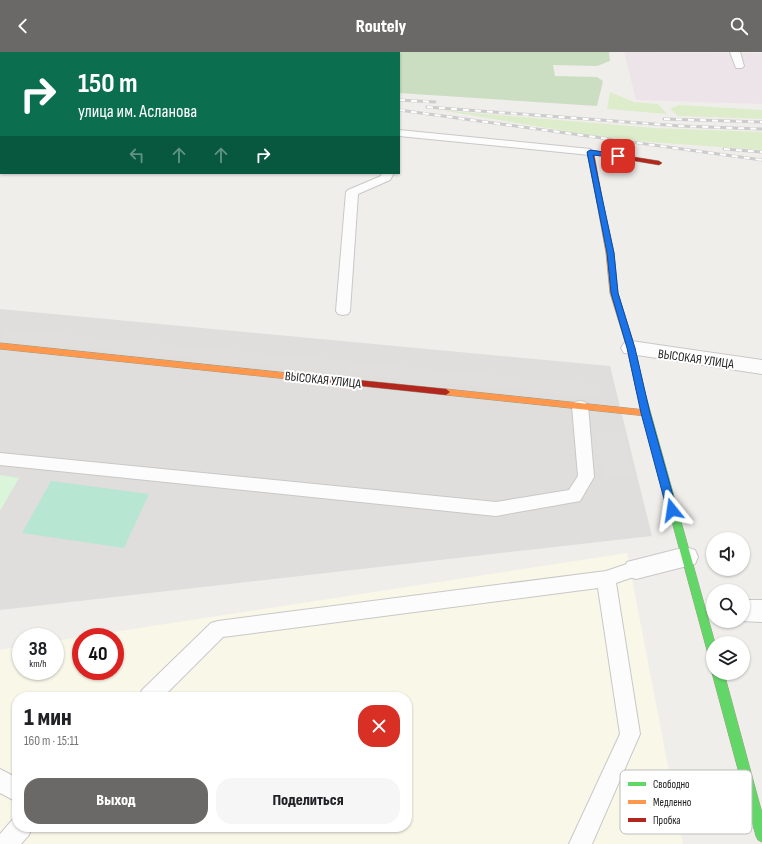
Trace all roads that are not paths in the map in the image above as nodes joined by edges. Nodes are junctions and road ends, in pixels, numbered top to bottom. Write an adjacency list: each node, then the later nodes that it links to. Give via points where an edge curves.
1 (735, 52): 2 (lane)
2 (739, 66)
3 (400, 136): 4 (lane)
4 (590, 152): 5 (street); 9 (street, via 610,253 614,293)
5 (659, 163)
6 (388, 174): 7 (lane, via 386,178 352,192)
7 (343, 312)
8 (0, 346): 11 (street, ВЫСОКАЯ УЛИЦА)
9 (631, 348): 10 (street, ВЫСОКАЯ УЛИЦА); 12 (street)
10 (762, 367)
11 (580, 406): 12 (street, ВЫСОКАЯ УЛИЦА); 13 (lane, via 586,477 574,496 496,509)
12 (646, 413): 14 (street)
13 (0, 459)
14 (686, 556): 15 (street); 17 (street)
15 (636, 568): 16 (lane)
16 (606, 579): 21 (lane, via 218,629); 29 (lane, via 630,734)
17 (706, 607)
18 (750, 611): 19 (street)
19 (762, 611)
20 (720, 680): 22 (street)
21 (154, 692)
22 (744, 770)
23 (0, 780): 24 (lane)
24 (12, 788)
25 (752, 799): 27 (street)
26 (17, 832): 28 (lane)
27 (762, 836)
28 (6, 844)
29 (580, 844)

